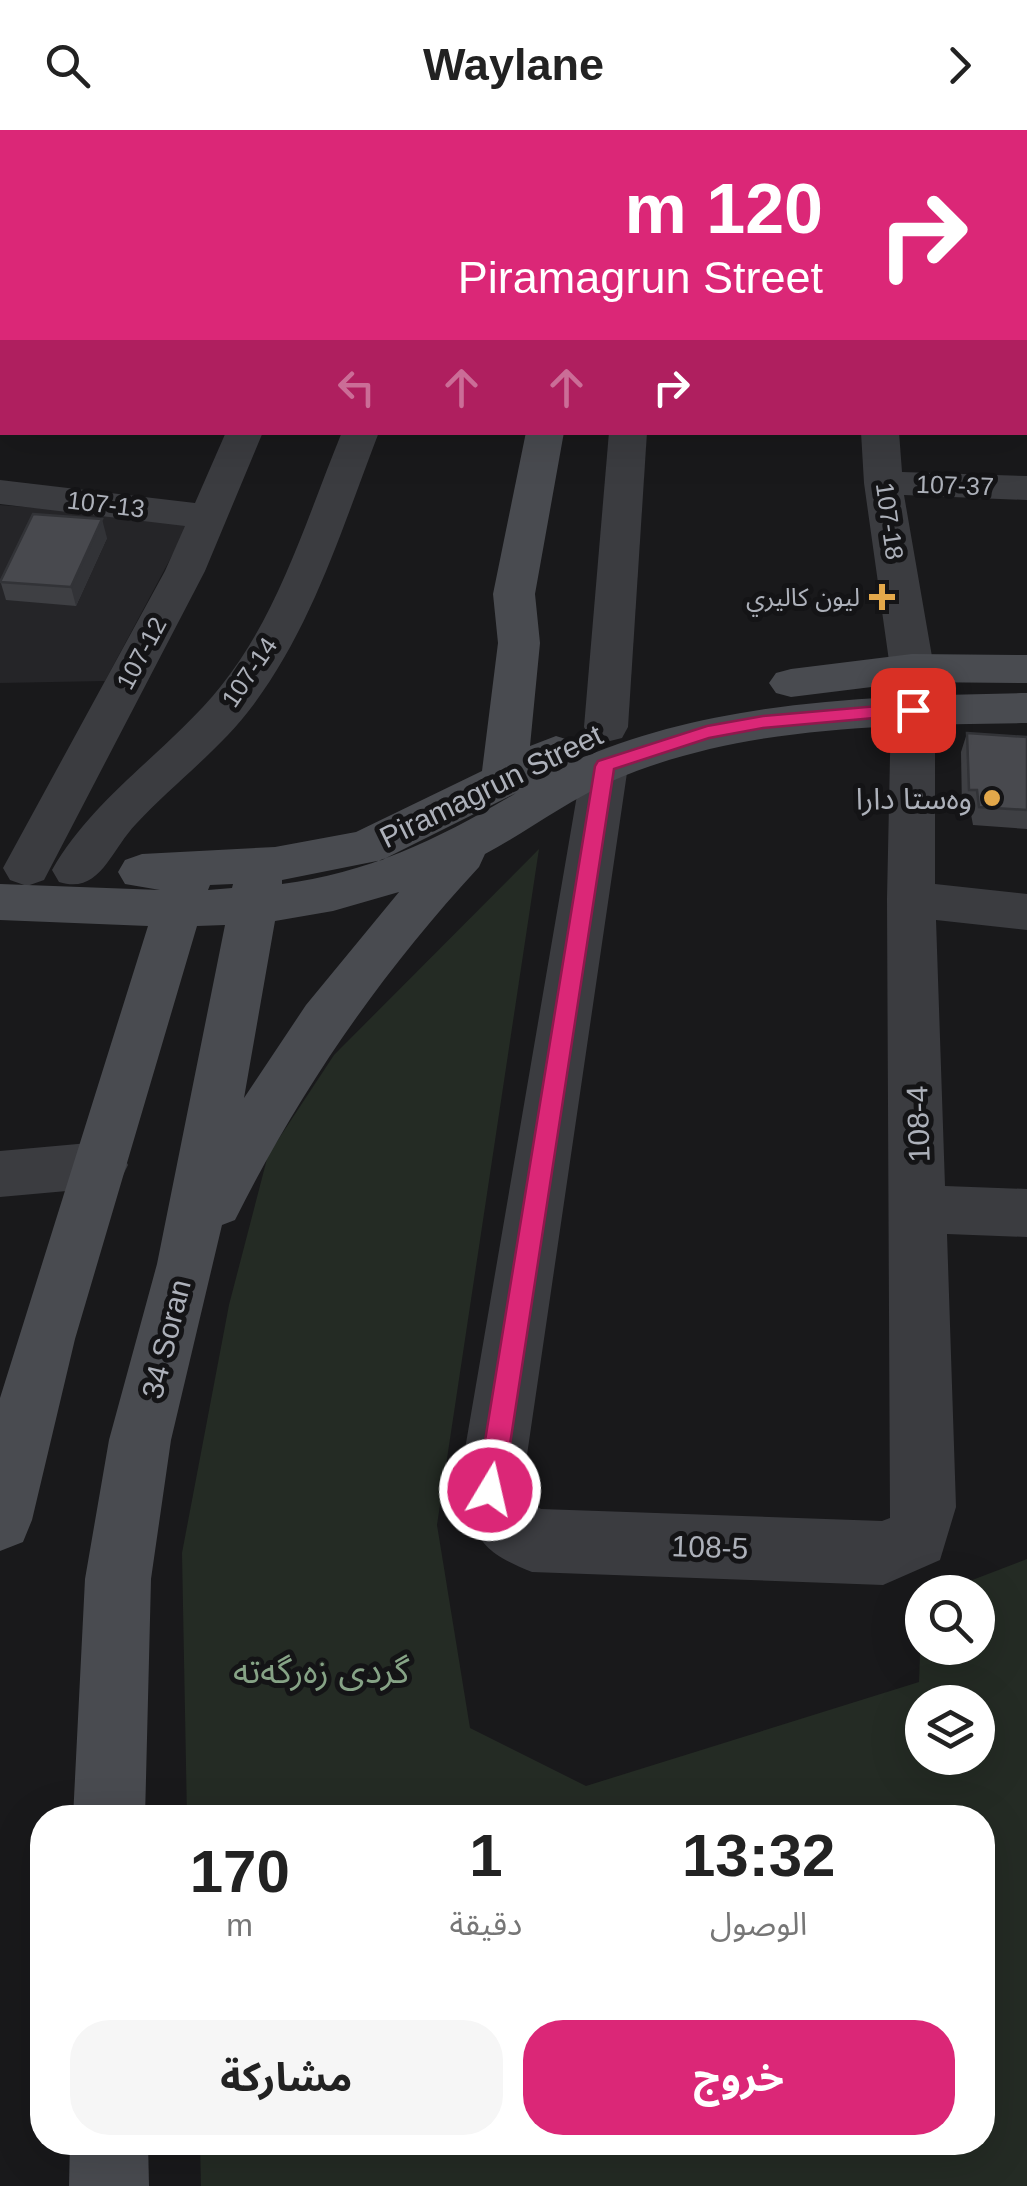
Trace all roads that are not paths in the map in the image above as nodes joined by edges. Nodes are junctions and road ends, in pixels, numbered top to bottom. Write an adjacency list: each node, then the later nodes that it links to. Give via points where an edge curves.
1 (245, 435): 10 (street, 107-12)
2 (360, 435): 18 (street, 107-14, via 254,674 92,840)
3 (544, 435): 11 (main road, via 514,594)
4 (571, 435): 11 (main road, via 544,598)
5 (628, 435): 15 (street)
6 (880, 435): 7 (street, 107-18)
7 (884, 483): 8 (street, 107-37); 13 (street, 107-18)
8 (1027, 488)
9 (0, 492): 10 (street, 107-13)
10 (211, 517): 19 (street, 107-12)
11 (519, 643): 16 (main road)
12 (1027, 669): 13 (main road, Piramagrun Street)
13 (912, 689): 14 (main road, Piramagrun Street); 15 (main road, Piramagrun Street, via 763,722); 22 (street, 108-4)
14 (1027, 708)
15 (606, 746): 16 (main road, Piramagrun Street); 17 (main road, Piramagrun Street); 30 (street, 108-5, via 490,1490 504,1522 532,1540 883,1553)
16 (504, 778): 20 (main road, Piramagrun Street, via 365,848)
17 (483, 834): 20 (main road, Piramagrun Street, via 394,875 336,892); 28 (main road, via 354,976 294,1062)
18 (76, 870): 19 (main road); 21 (main road)
19 (9, 879): 21 (main road)
20 (258, 885): 21 (main road, Piramagrun Street); 28 (main road, 34 Soran)
21 (183, 890): 24 (main road)
22 (911, 899): 23 (street); 26 (street, 108-4)
23 (1027, 912)
24 (100, 1164): 25 (street); 29 (main road, via 45,1339)
25 (0, 1174)
26 (920, 1209): 27 (street); 30 (street, 108-4, via 924,1507)
27 (1027, 1213)
28 (186, 1264): 31 (main road, 34 Soran, via 140,1440 118,1579)
29 (0, 1520)
30 (918, 1538)
31 (109, 1805)
32 (109, 2155): 33 (main road)
33 (109, 2186)

